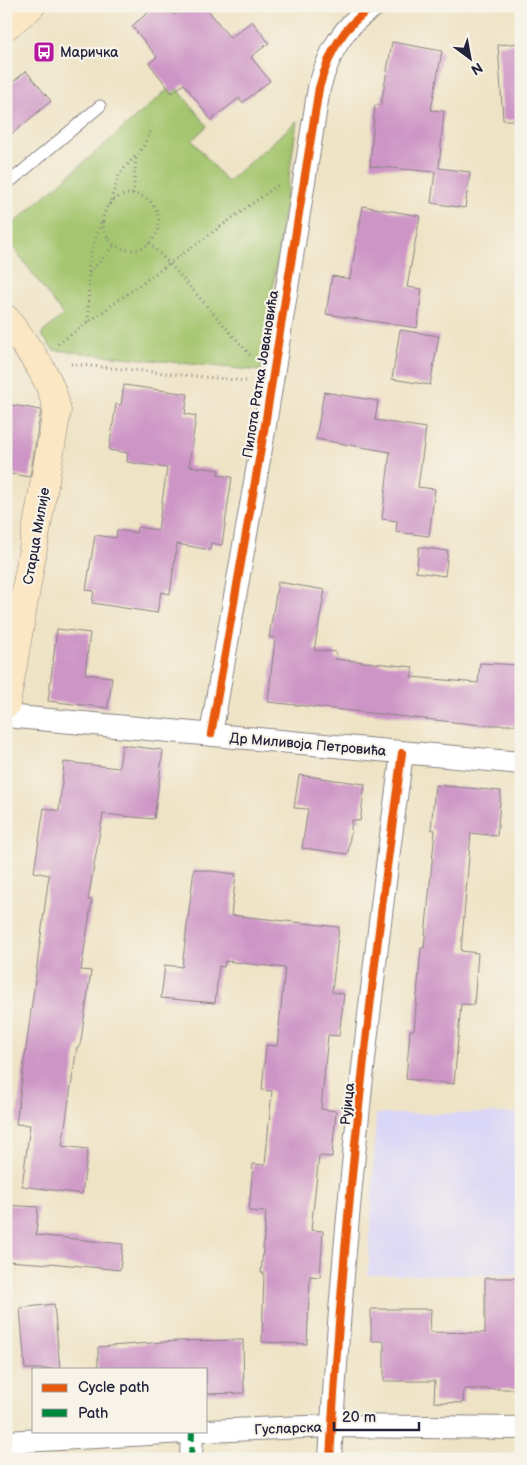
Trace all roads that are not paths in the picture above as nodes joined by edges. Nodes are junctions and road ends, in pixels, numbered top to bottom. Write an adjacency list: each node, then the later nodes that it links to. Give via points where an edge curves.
1 (31, 6): 3 (street)
2 (374, 6): 11 (street, Пилота Ратка Јовановића, via 350,24 338,39 319,88 307,164 262,382)
3 (6, 26)
4 (100, 106): 5 (lane)
5 (6, 185)
6 (6, 319): 8 (street, Старца Милије)
7 (6, 341): 8 (street, Старца Милије)
8 (39, 366): 9 (street, Старца Милије, via 54,396 56,418)
9 (6, 704)
10 (6, 716): 11 (street, Др Миливоја Петровића)
11 (211, 734): 12 (street, Др Миливоја Петровића)
12 (402, 753): 13 (street, Др Миливоја Петровића); 14 (street, Рујица, via 374,963)
13 (521, 764)
14 (332, 1426): 15 (street, Гусларска); 16 (street, Гусларска); 20 (street, Рујица)
15 (521, 1428)
16 (208, 1431)
17 (192, 1432): 18 (street); 19 (street)
18 (6, 1442)
19 (190, 1459)
20 (330, 1459)

